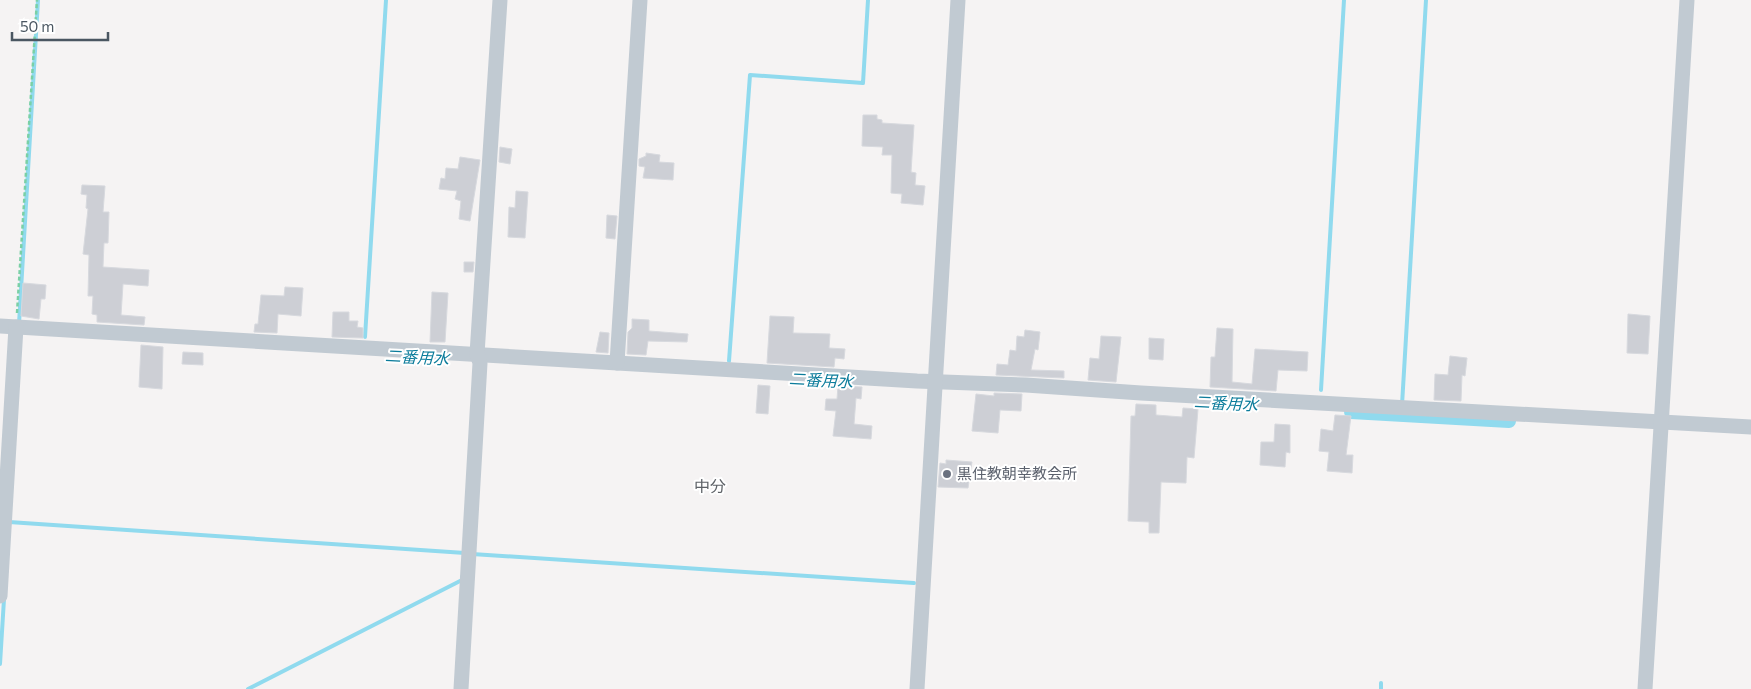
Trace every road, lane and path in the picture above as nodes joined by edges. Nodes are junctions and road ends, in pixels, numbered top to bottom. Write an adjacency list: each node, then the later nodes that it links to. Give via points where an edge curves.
1 (37, 0): 7 (path)
2 (500, 0): 8 (street)
3 (640, 0): 9 (street)
4 (958, 0): 10 (street)
5 (1687, 0): 11 (street)
6 (0, 326): 7 (street)
7 (16, 332): 8 (street); 13 (street)
8 (478, 358): 9 (street); 14 (street)
9 (617, 363): 10 (street)
10 (935, 385): 11 (street); 15 (street)
11 (1661, 421): 12 (street); 16 (street)
12 (1751, 427)
13 (0, 596)
14 (460, 689)
15 (918, 689)
16 (1645, 689)

